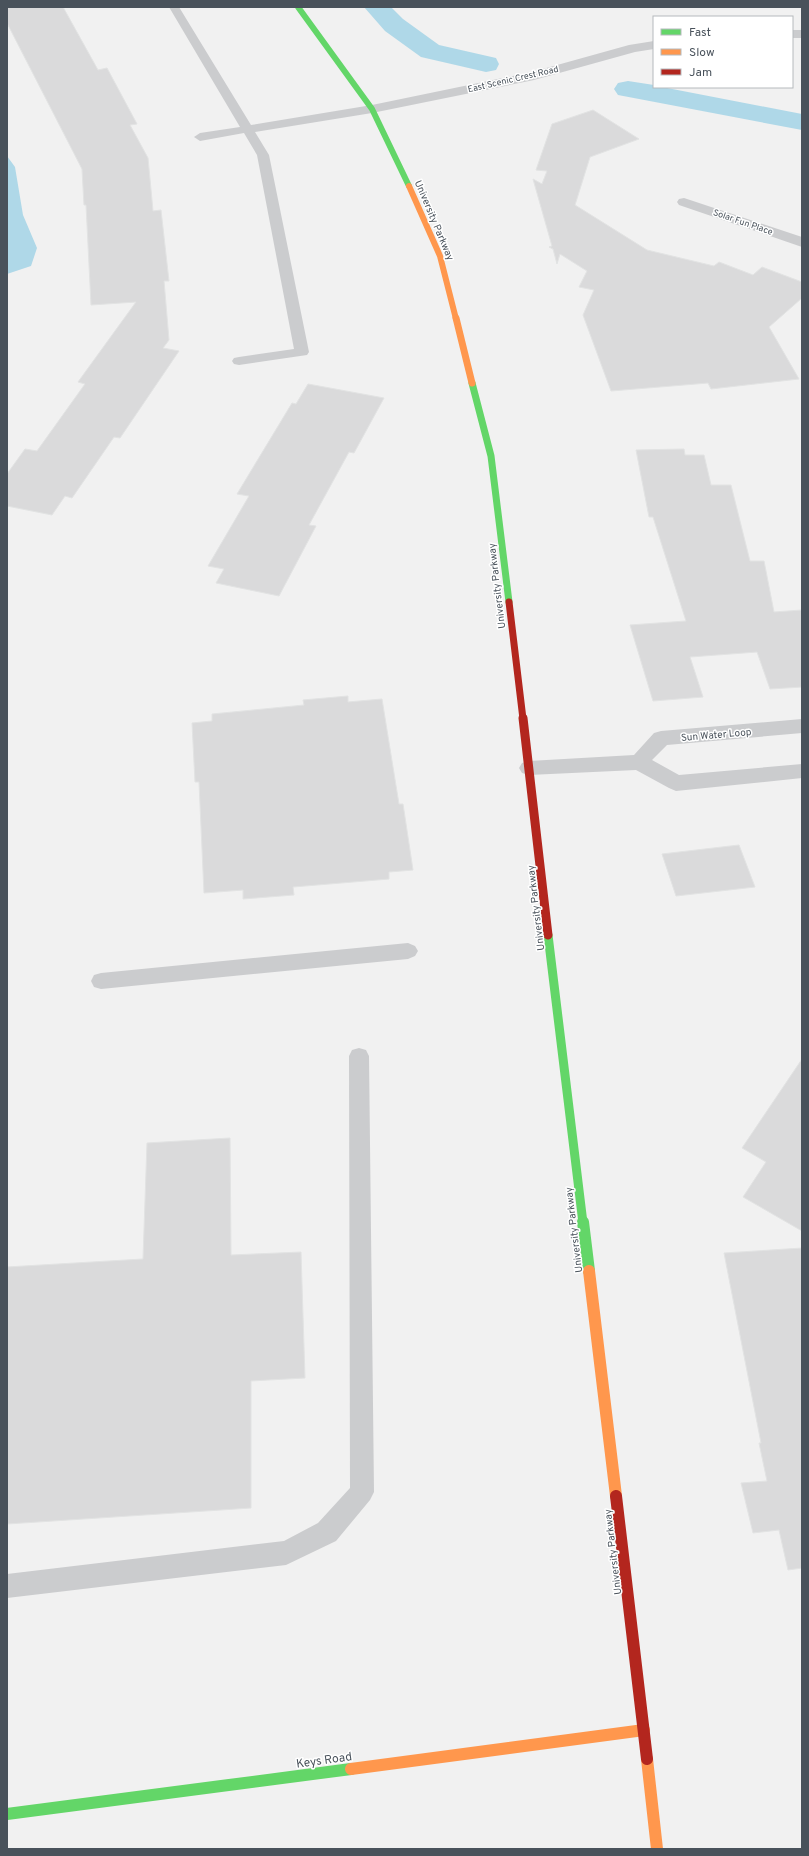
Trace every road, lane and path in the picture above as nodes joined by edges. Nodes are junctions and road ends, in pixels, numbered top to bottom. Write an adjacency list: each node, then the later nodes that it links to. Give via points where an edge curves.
1 (174, 7): 5 (lane)
2 (298, 7): 4 (main road, University Parkway)
3 (653, 45): 4 (street, East Scenic Crest Road, via 634,48 534,76)
4 (372, 109): 5 (lane); 12 (main road, University Parkway, via 440,256 492,456)
5 (248, 129): 6 (lane); 9 (lane, via 263,155 302,352)
6 (200, 138)
7 (684, 202): 8 (street, Solar Fun Place)
8 (802, 242)
9 (239, 361)
10 (802, 726): 11 (street, Sun Water Loop, via 661,738)
11 (640, 762): 12 (street); 13 (street, via 676,783)
12 (529, 768): 18 (main road, University Parkway)
13 (802, 771)
14 (408, 951): 15 (lane)
15 (101, 981)
16 (359, 1056): 17 (lane, via 362,1492 327,1532 286,1552)
17 (7, 1586)
18 (644, 1730): 19 (main road, Keys Road); 20 (main road, University Parkway)
19 (7, 1814)
20 (657, 1849)

